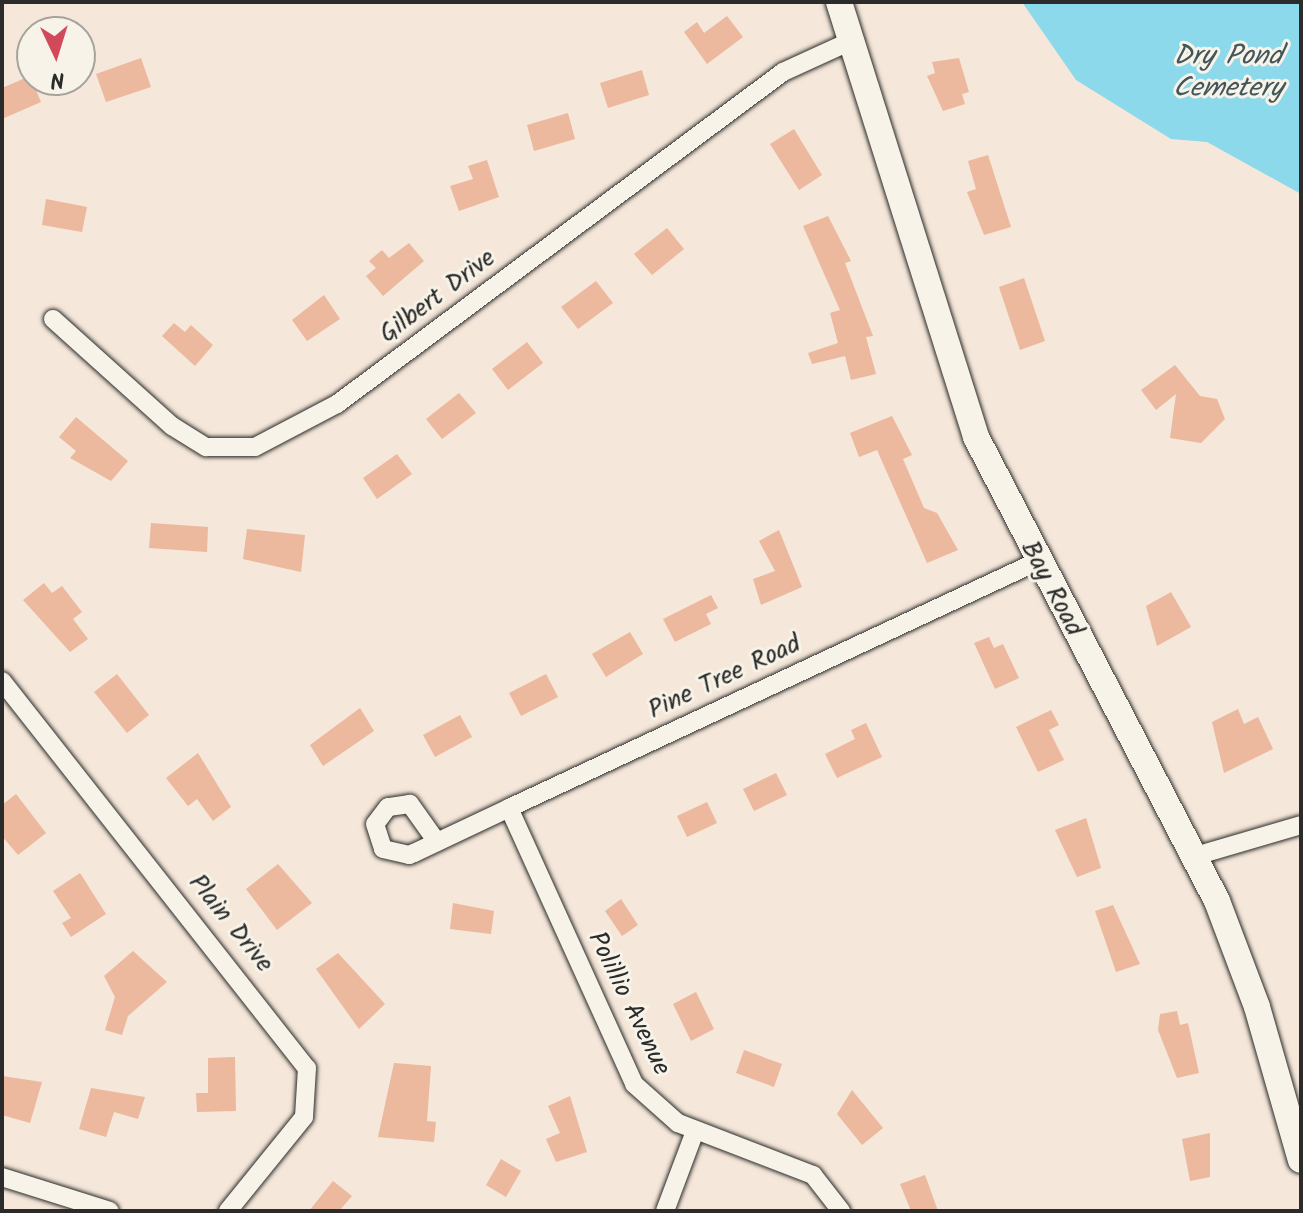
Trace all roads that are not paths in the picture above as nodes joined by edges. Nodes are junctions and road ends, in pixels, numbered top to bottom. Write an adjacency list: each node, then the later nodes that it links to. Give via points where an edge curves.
1 (839, 2): 2 (main road, Bay Road)
2 (853, 40): 3 (street, Gilbert Drive, via 783,72 327,412 255,447 206,447 172,426); 4 (main road, Bay Road, via 967,411)
3 (53, 319)
4 (1036, 562): 6 (street, Pine Tree Road); 9 (main road, Bay Road)
5 (2, 681): 14 (street, Plain Drive, via 307,1068 304,1117)
6 (509, 808): 8 (street, Pine Tree Road); 10 (street, Polillio Avenue, via 627,1073 652,1105)
7 (1301, 825): 9 (street)
8 (437, 842)
9 (1195, 856): 11 (main road, Bay Road, via 1257,1007)
10 (695, 1131): 15 (street); 16 (street, Polillio Avenue, via 813,1175)
11 (1301, 1160)
12 (2, 1177): 13 (street)
13 (110, 1211)
14 (228, 1211)
15 (665, 1211)
16 (841, 1211)

